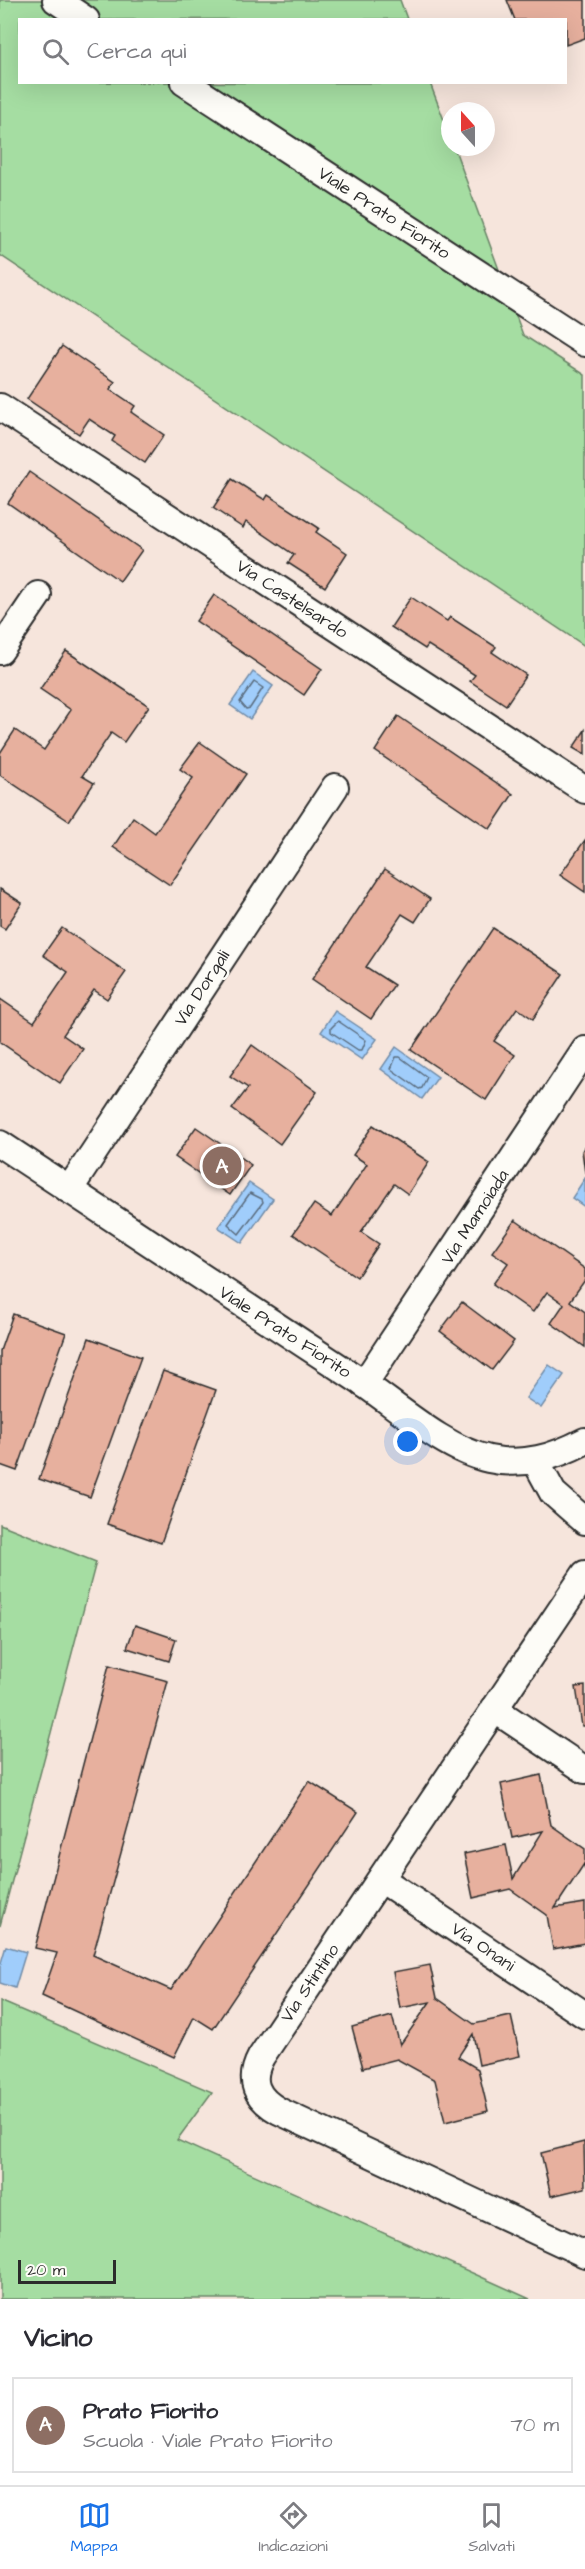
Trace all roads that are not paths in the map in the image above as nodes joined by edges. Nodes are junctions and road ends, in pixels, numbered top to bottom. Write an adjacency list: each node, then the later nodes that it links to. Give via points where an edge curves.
1 (56, 0): 2 (street)
2 (83, 18)
3 (187, 84): 4 (street, Viale Prato Fiorito)
4 (585, 343)
5 (0, 407): 9 (street, Via Castelsardo)
6 (38, 595): 7 (street)
7 (0, 651)
8 (335, 787): 12 (street, Via Dorgali)
9 (585, 790)
10 (585, 1050): 13 (street, Via Mamoiada)
11 (0, 1144): 12 (street, Viale Prato Fiorito)
12 (69, 1190): 13 (street, Viale Prato Fiorito)
13 (364, 1384): 15 (street, Viale Prato Fiorito, via 461,1450 490,1459)
14 (585, 1441): 15 (street, Viale Prato Fiorito)
15 (535, 1460): 16 (street, via 553,1493)
16 (585, 1521)
17 (585, 1574): 18 (street, Via Stintino)
18 (494, 1709): 19 (street); 20 (street, Via Stintino)
19 (585, 1770)
20 (381, 1879): 21 (street, Via Onani); 22 (street, Via Stintino, via 261,2057 254,2081 259,2096 279,2111)
21 (585, 2014)
22 (585, 2254)

